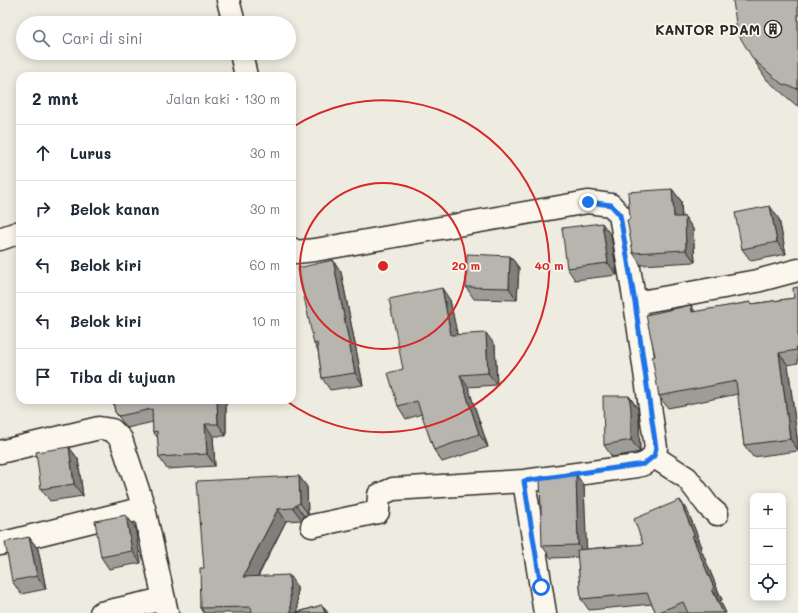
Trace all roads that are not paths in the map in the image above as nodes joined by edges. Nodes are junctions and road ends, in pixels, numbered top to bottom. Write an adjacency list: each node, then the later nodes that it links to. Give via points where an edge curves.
1 (228, 0): 2 (street)
2 (232, 16)
3 (243, 60): 4 (street)
4 (245, 72)
5 (16, 233): 6 (street)
6 (0, 239)
7 (296, 252): 9 (street, via 588,202 600,203 611,205 620,215)
8 (798, 270): 9 (street, via 757,281)
9 (635, 303): 11 (street, via 656,448)
10 (0, 452): 13 (street, via 99,428 112,430 121,439)
11 (654, 456): 12 (street, via 637,466); 14 (street, via 687,478)
12 (524, 481): 15 (street, via 394,489 379,494 378,512); 19 (street)
13 (144, 508): 16 (street); 17 (street)
14 (717, 514)
15 (312, 526)
16 (0, 544)
17 (165, 606): 18 (street)
18 (102, 613)
19 (545, 613)

